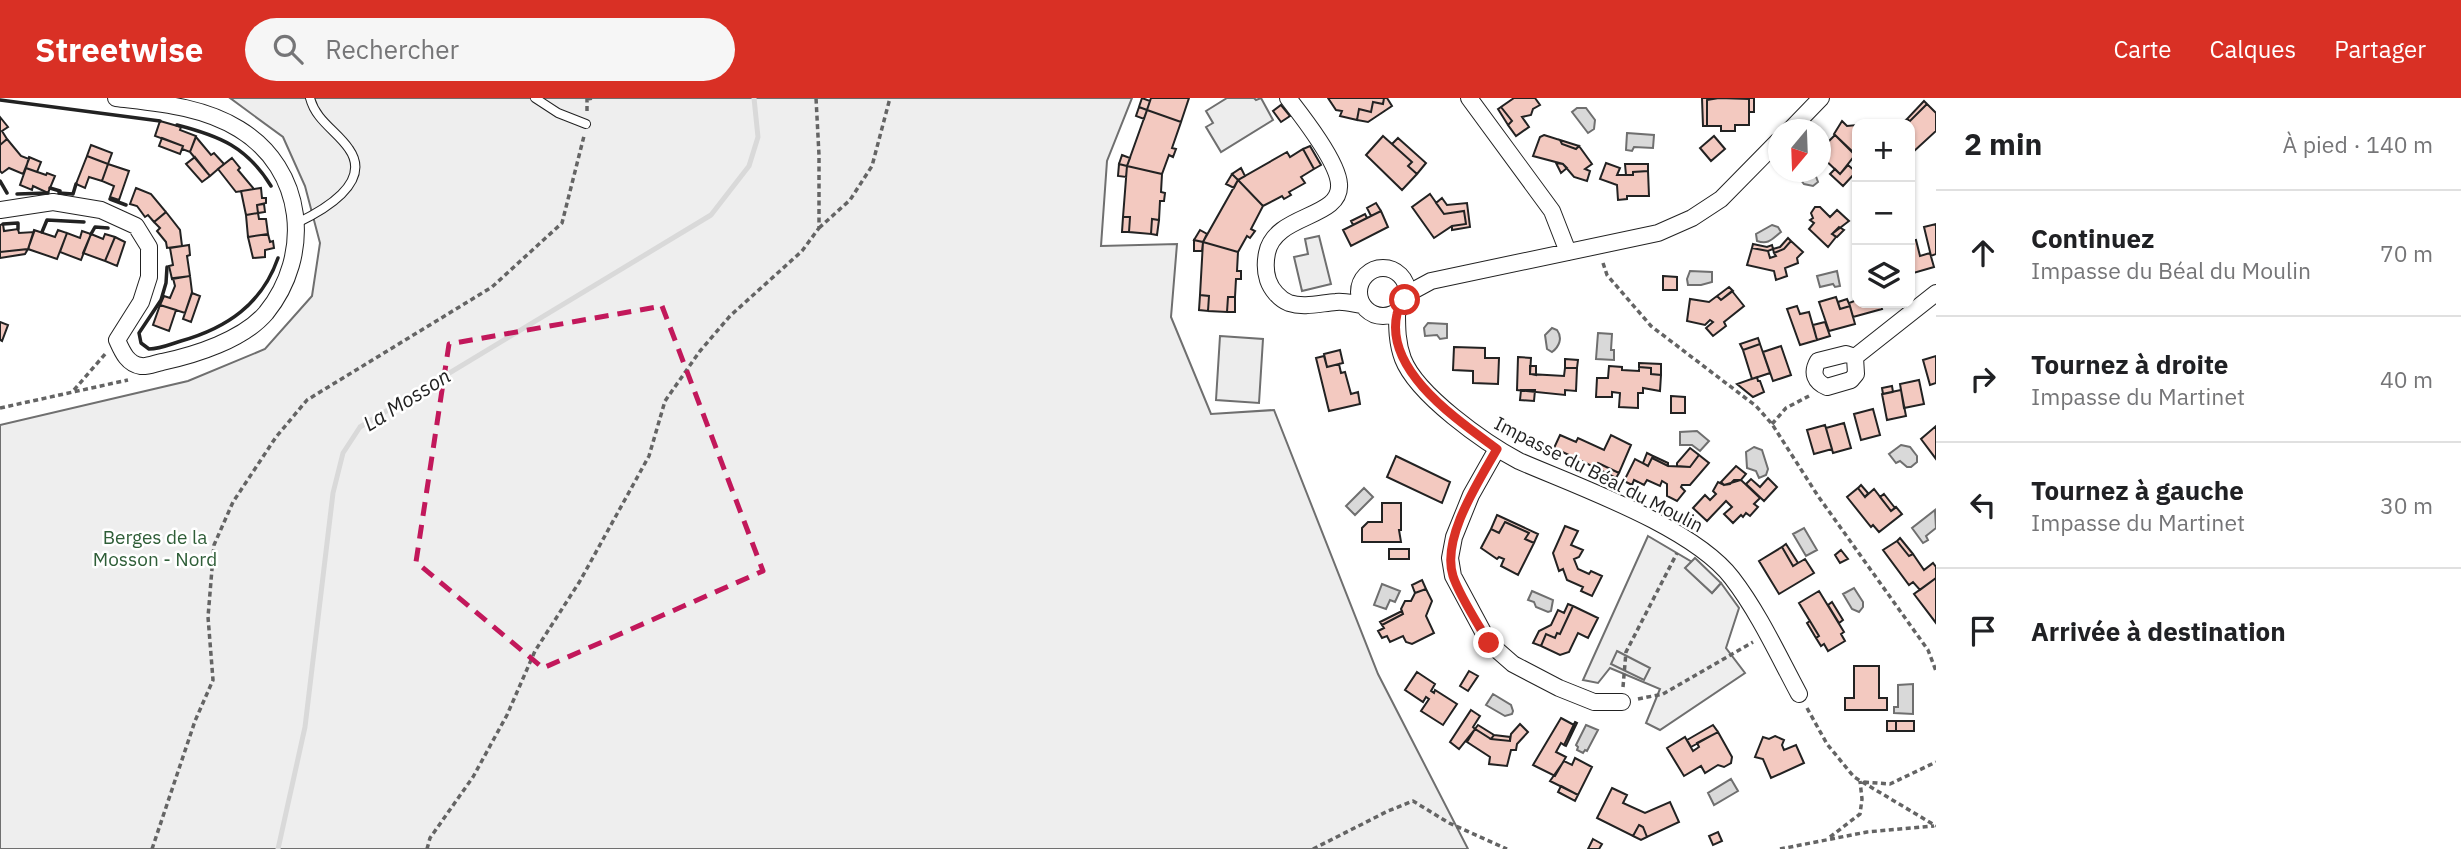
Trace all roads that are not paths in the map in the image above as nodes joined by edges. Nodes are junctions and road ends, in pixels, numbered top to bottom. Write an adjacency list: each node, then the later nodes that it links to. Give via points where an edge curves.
1 (116, 98): 11 (street, via 167,104 238,128 277,165 289,188)
2 (310, 98): 11 (lane, via 318,116 357,163 355,174 333,202)
3 (535, 98): 8 (lane)
4 (1288, 98): 15 (street, via 1334,167 1339,185 1337,197 1321,211 1276,234 1269,245 1266,275 1276,293 1288,302 1310,305)
5 (1469, 98): 12 (street, via 1552,211)
6 (1821, 98): 7 (street)
7 (1801, 119)
8 (586, 124)
9 (1768, 152): 12 (street, via 1721,199 1692,218 1658,233)
10 (0, 210): 11 (street, via 53,202 101,210 136,226 149,247 149,277 141,302 117,340 126,358 141,366 190,356 242,333 264,315 294,258)
11 (297, 223)
12 (1568, 252): 13 (street)
13 (1405, 287): 15 (street, via 1392,270 1377,269 1364,276); 16 (street, via 1402,306)
14 (1936, 293): 17 (street)
15 (1361, 298): 16 (street, via 1368,311)
16 (1390, 314): 18 (street, Impasse du Béal du Moulin, via 1412,376)
17 (1855, 357): 17 (street, via 1846,354 1818,361 1814,376 1827,387 1851,380 1858,369)
18 (1497, 449): 19 (street, Impasse du Béal du Moulin, via 1632,511 1712,558 1731,578); 20 (street, via 1454,537 1453,576 1489,643 1513,664 1594,702)
19 (1799, 694)
20 (1622, 702)

